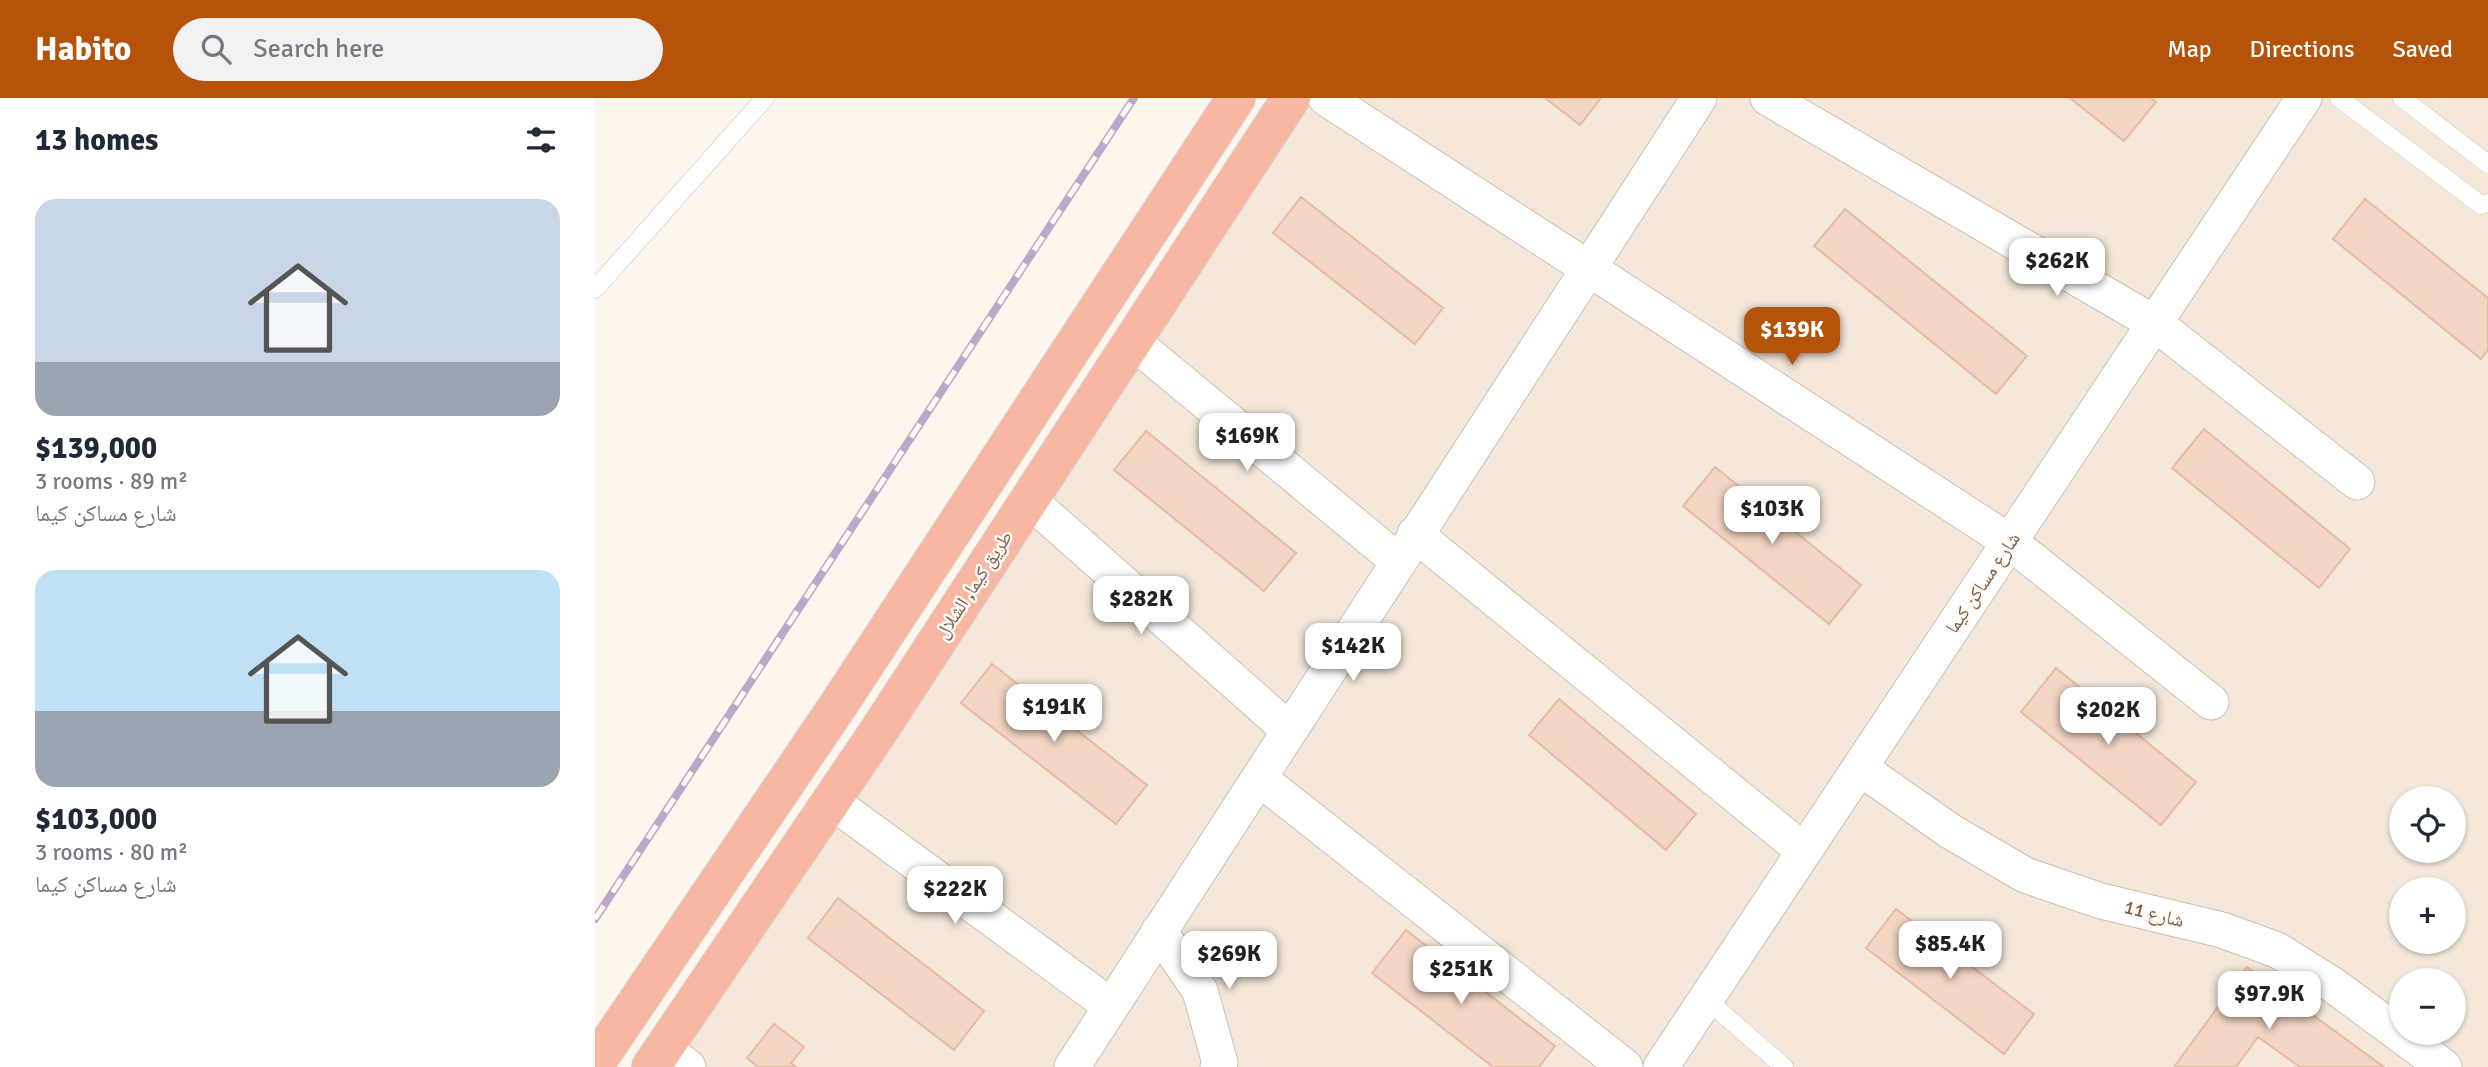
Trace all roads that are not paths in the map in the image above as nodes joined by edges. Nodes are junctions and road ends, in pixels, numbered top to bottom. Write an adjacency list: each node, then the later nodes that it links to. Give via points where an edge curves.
1 (765, 98): 13 (lane)
2 (1236, 98): 30 (highway, via 839,704)
3 (1291, 98): 15 (highway, طريق كيما, الشلال)
4 (1326, 98): 12 (street)
5 (1699, 98): 12 (street)
6 (1768, 98): 14 (street)
7 (2339, 98): 11 (lane, via 2481,205)
8 (2402, 98): 10 (lane)
9 (2295, 101): 14 (street, شارع مساكن كيما)
10 (2488, 164)
11 (2488, 203)
12 (1587, 268): 18 (street); 19 (street)
13 (595, 289)
14 (2156, 324): 16 (street); 18 (street, شارع مساكن كيما)
15 (1132, 341): 17 (highway, طريق كيما, الشلال); 19 (street)
16 (2357, 482)
17 (1029, 500): 21 (street); 24 (highway, طريق كيما, الشلال)
18 (2010, 542): 20 (street); 22 (street, شارع مساكن كيما)
19 (1407, 548): 21 (street); 25 (street)
20 (2211, 702)
21 (1289, 730): 23 (street)
22 (1860, 768): 25 (street, شارع مساكن كيما); 36 (street, شارع 11, via 1950,831 2025,875 2277,950)
23 (1259, 778): 26 (street); 33 (street)
24 (831, 801): 28 (street); 29 (highway, طريق كيما, الشلال)
25 (1804, 851): 27 (street, شارع مساكن كيما)
26 (1159, 931): 28 (street); 31 (street, via 1201,991)
27 (1706, 999): 34 (street, شارع مساكن كيما); 35 (lane)
28 (1111, 1006): 32 (street)
29 (667, 1061)
30 (595, 1063)
31 (1221, 1066)
32 (1072, 1067)
33 (1625, 1067)
34 (1661, 1067)
35 (1784, 1067)
36 (2444, 1067)

